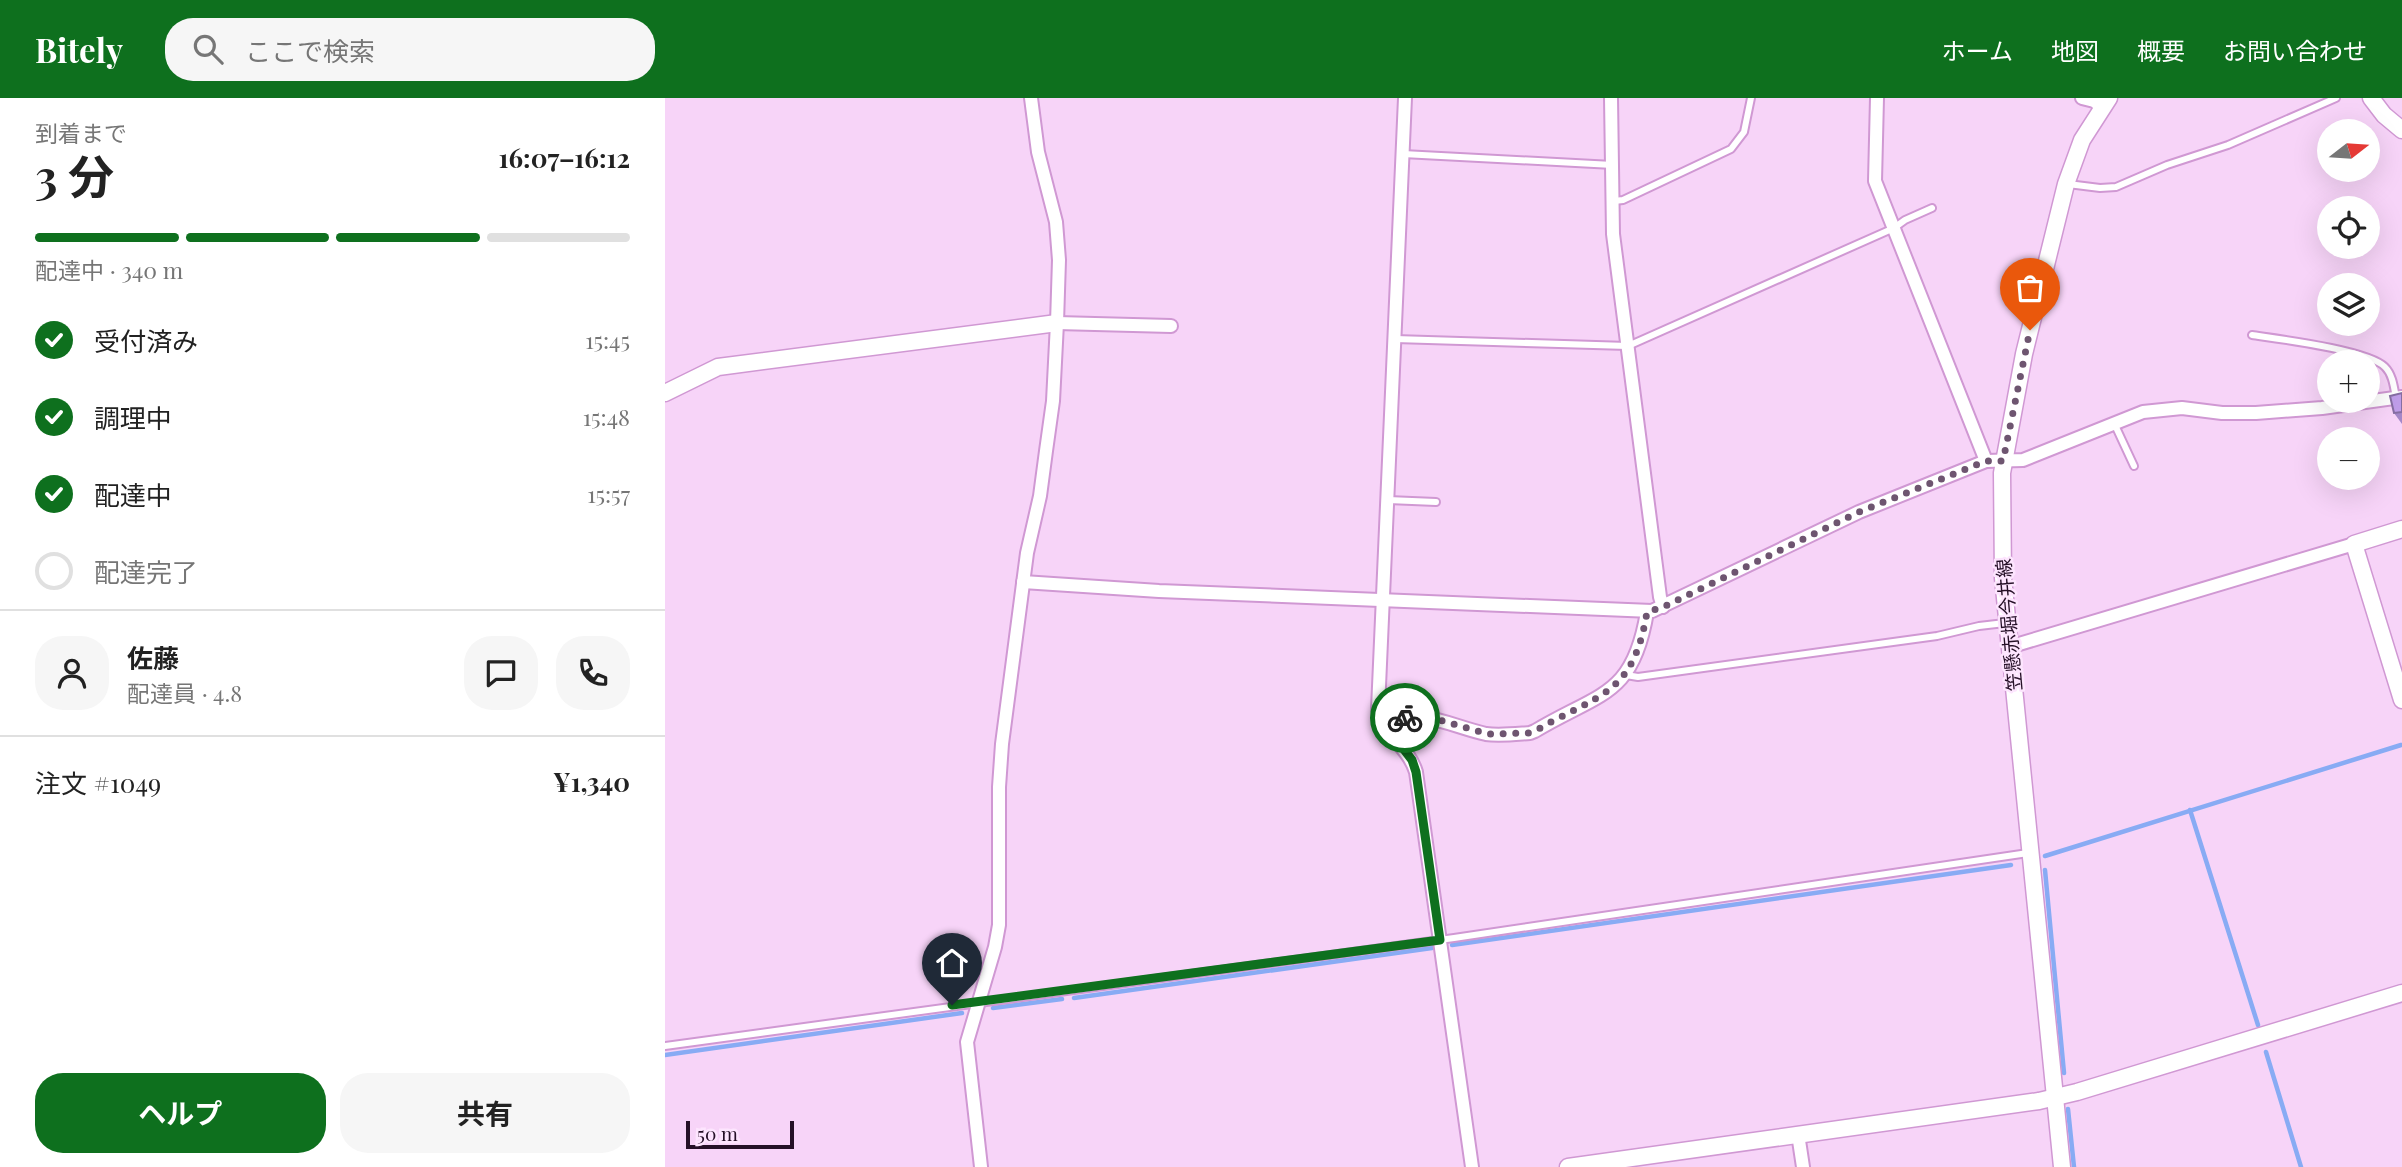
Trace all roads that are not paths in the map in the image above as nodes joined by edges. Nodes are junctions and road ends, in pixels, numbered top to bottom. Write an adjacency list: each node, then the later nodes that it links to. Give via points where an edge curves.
1 (1031, 98): 17 (street, via 1058,243)
2 (1405, 98): 11 (street)
3 (1611, 98): 12 (street)
4 (1751, 98): 14 (lane, via 1744,132 1731,149)
5 (1877, 98): 16 (street, via 1874,175)
6 (2082, 98): 9 (street)
7 (2336, 98): 13 (lane, via 2116,187)
8 (2371, 98): 10 (street)
9 (2106, 103): 13 (street, 笠懸赤堀今井線, via 2078,148)
10 (2402, 130)
11 (1403, 155): 12 (lane); 20 (street)
12 (1613, 165): 14 (street)
13 (2066, 184): 26 (street, 笠懸赤堀今井線)
14 (1614, 201): 21 (street, via 1613,234)
15 (1932, 208): 16 (lane)
16 (1894, 228): 21 (lane); 25 (street)
17 (1058, 323): 18 (street); 22 (street, via 718,367); 32 (street, via 1047,451)
18 (1171, 326)
19 (2252, 335): 23 (lane, via 2369,358 2385,366)
20 (1395, 339): 21 (lane); 28 (street)
21 (1628, 346): 34 (street)
22 (665, 393)
23 (2399, 397): 24 (street, via 2256,413 2166,408)
24 (2114, 422): 26 (street, via 2023,460); 27 (lane)
25 (1986, 461): 26 (street); 34 (street, via 1859,512)
26 (2003, 461): 36 (street, 笠懸赤堀今井線, via 2001,547)
27 (2134, 466)
28 (1388, 500): 29 (lane); 33 (street)
29 (1436, 502)
30 (2402, 529): 31 (street)
31 (2354, 544): 37 (street); 39 (street)
32 (1023, 582): 33 (street); 44 (street, via 999,787 999,925)
33 (1384, 600): 35 (street); 40 (street, via 1378,709)
34 (1663, 607): 35 (street)
35 (1647, 612): 38 (street, via 1639,649)
36 (2007, 623): 37 (street, 笠懸赤堀今井線); 38 (lane, via 1638,677)
37 (2009, 647): 41 (street, 笠懸赤堀今井線)
38 (1626, 674): 40 (street, via 1604,695 1530,733 1488,734 1426,716)
39 (2402, 700)
40 (1384, 723): 42 (street, via 1416,772)
41 (2031, 852): 42 (lane); 46 (street, 笠懸赤堀今井線)
42 (1440, 940): 44 (lane); 49 (street)
43 (2402, 993): 46 (street)
44 (978, 1002): 45 (lane); 48 (street, via 967,1049)
45 (665, 1046)
46 (2055, 1097): 47 (street); 52 (street, 笠懸赤堀今井線)
47 (1798, 1134): 50 (street); 51 (street)
48 (981, 1167)
49 (1472, 1167)
50 (1568, 1167)
51 (1803, 1167)
52 (2062, 1167)

